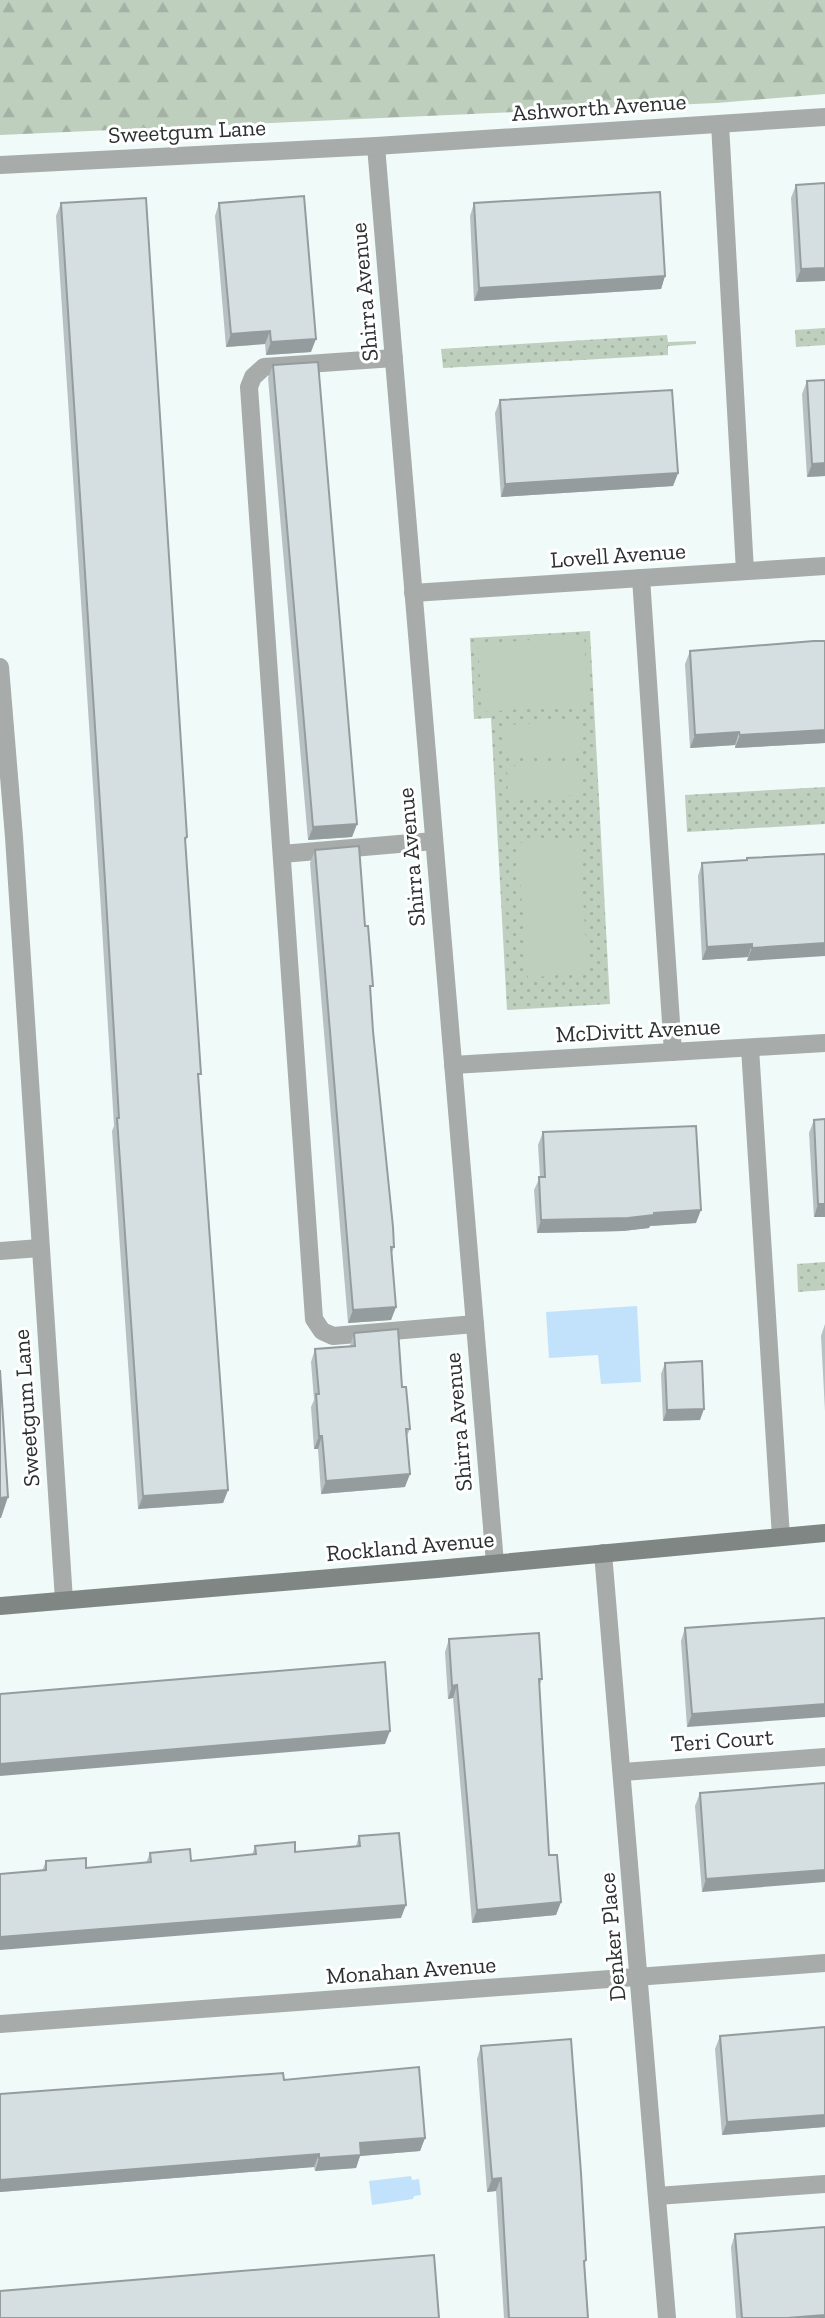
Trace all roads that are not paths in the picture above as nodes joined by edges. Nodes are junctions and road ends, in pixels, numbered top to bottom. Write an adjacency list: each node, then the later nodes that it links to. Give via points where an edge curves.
1 (825, 117): 2 (street, Ashworth Avenue)
2 (720, 124): 3 (street, Ashworth Avenue); 7 (street)
3 (376, 146): 4 (street, Sweetgum Lane); 5 (street, Shirra Avenue)
4 (0, 165)
5 (394, 358): 9 (street, Shirra Avenue); 13 (street, via 264,368 249,387)
6 (825, 566): 7 (street, Lovell Avenue)
7 (745, 571): 8 (street, Lovell Avenue)
8 (641, 578): 9 (street, Lovell Avenue); 16 (street)
9 (414, 593): 12 (street, Shirra Avenue)
10 (0, 667): 11 (street, Sweetgum Lane)
11 (7, 838): 18 (street, Sweetgum Lane)
12 (434, 841): 13 (street); 17 (street, Shirra Avenue)
13 (282, 854): 20 (street, via 314,1319 322,1331 333,1336)
14 (825, 1043): 15 (street, McDivitt Avenue)
15 (750, 1048): 16 (street, McDivitt Avenue); 22 (street)
16 (673, 1052): 17 (street, McDivitt Avenue)
17 (453, 1065): 20 (street, Shirra Avenue)
18 (40, 1248): 19 (street); 25 (street, Sweetgum Lane)
19 (0, 1251)
20 (475, 1324): 24 (street, Shirra Avenue)
21 (825, 1533): 22 (street, Rockland Avenue)
22 (781, 1537): 23 (street, Rockland Avenue)
23 (603, 1553): 24 (street, Rockland Avenue); 28 (street, Denker Place)
24 (495, 1563): 25 (street, Rockland Avenue)
25 (64, 1600): 26 (street, Rockland Avenue)
26 (0, 1606)
27 (825, 1757): 28 (street, Teri Court)
28 (623, 1772): 30 (street, Denker Place)
29 (825, 1963): 30 (street, Monahan Avenue)
30 (640, 1978): 31 (street, Monahan Avenue); 33 (street, Denker Place)
31 (0, 2024)
32 (825, 2184): 33 (street)
33 (657, 2196): 34 (street, Denker Place)
34 (667, 2318)

